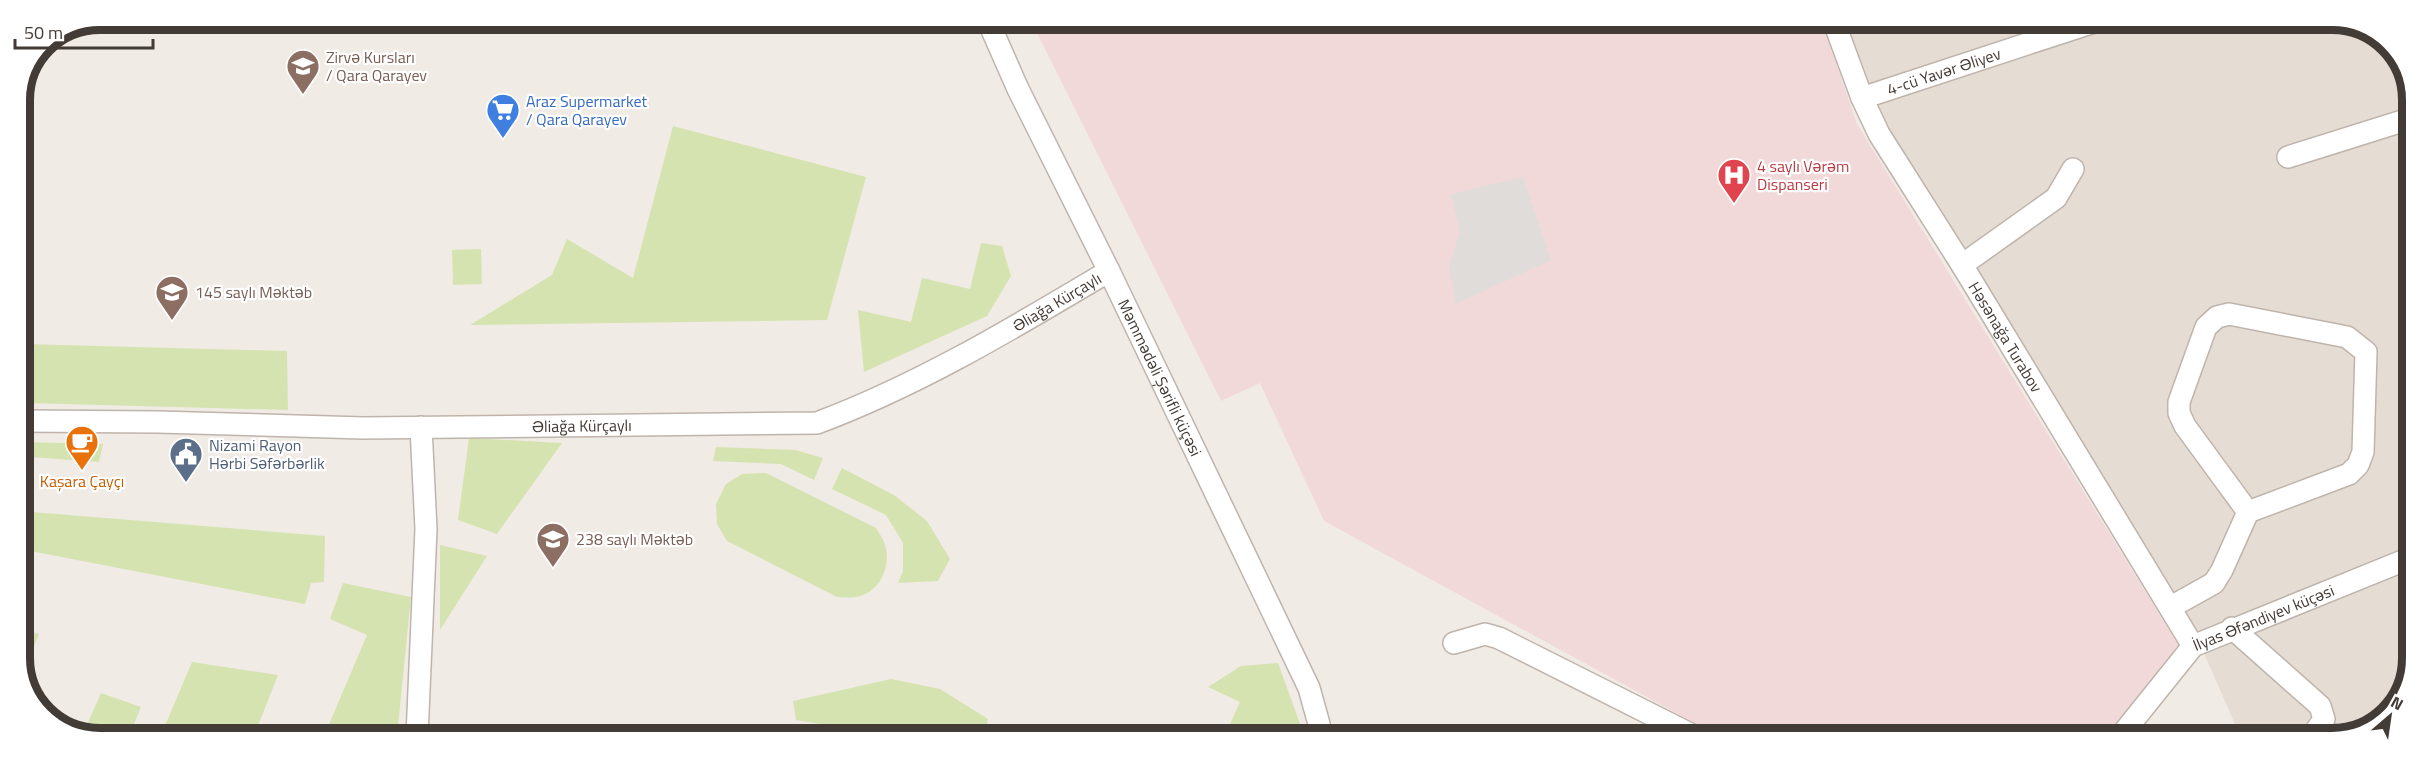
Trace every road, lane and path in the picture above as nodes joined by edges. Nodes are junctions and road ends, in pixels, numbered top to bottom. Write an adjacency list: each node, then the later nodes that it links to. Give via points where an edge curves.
1 (992, 30): 9 (street, Məmmədəli Şərifli küçəsi)
2 (1837, 30): 4 (street, Həsənağa Turabov)
3 (2070, 30): 4 (street, 4-cü Yavər Əliyev)
4 (1862, 98): 8 (street, Həsənağa Turabov, via 1879,134)
5 (2402, 121): 6 (street)
6 (2288, 158)
7 (2073, 169): 8 (street, via 2055,198)
8 (1962, 265): 14 (street, Həsənağa Turabov)
9 (1109, 272): 11 (street, Əliağa Kürçaylı, via 867,405 817,423); 19 (street, Məmmədəli Şərifli küçəsi, via 1309,688)
10 (30, 421): 11 (street, Əliağa Kürçaylı)
11 (421, 427): 18 (street, via 426,529)
12 (2248, 513): 12 (street, via 2349,474 2358,465 2363,452 2366,352 2348,337 2229,314 2217,317 2206,327 2179,402 2179,413); 14 (street, via 2214,583)
13 (2402, 561): 15 (street, İlyas Əfəndiyev küçəsi)
14 (2171, 607): 17 (street, Həsənağa Turabov)
15 (2232, 628): 17 (street, İlyas Əfəndiyev küçəsi); 22 (street, via 2320,706 2324,718)
16 (1454, 643): 20 (street, via 1485,634 1499,638)
17 (2193, 646): 21 (street, İlyas Əfəndiyev küçəsi)
18 (417, 728)
19 (1320, 728)
20 (1678, 728)
21 (2127, 728)
22 (2318, 728)

